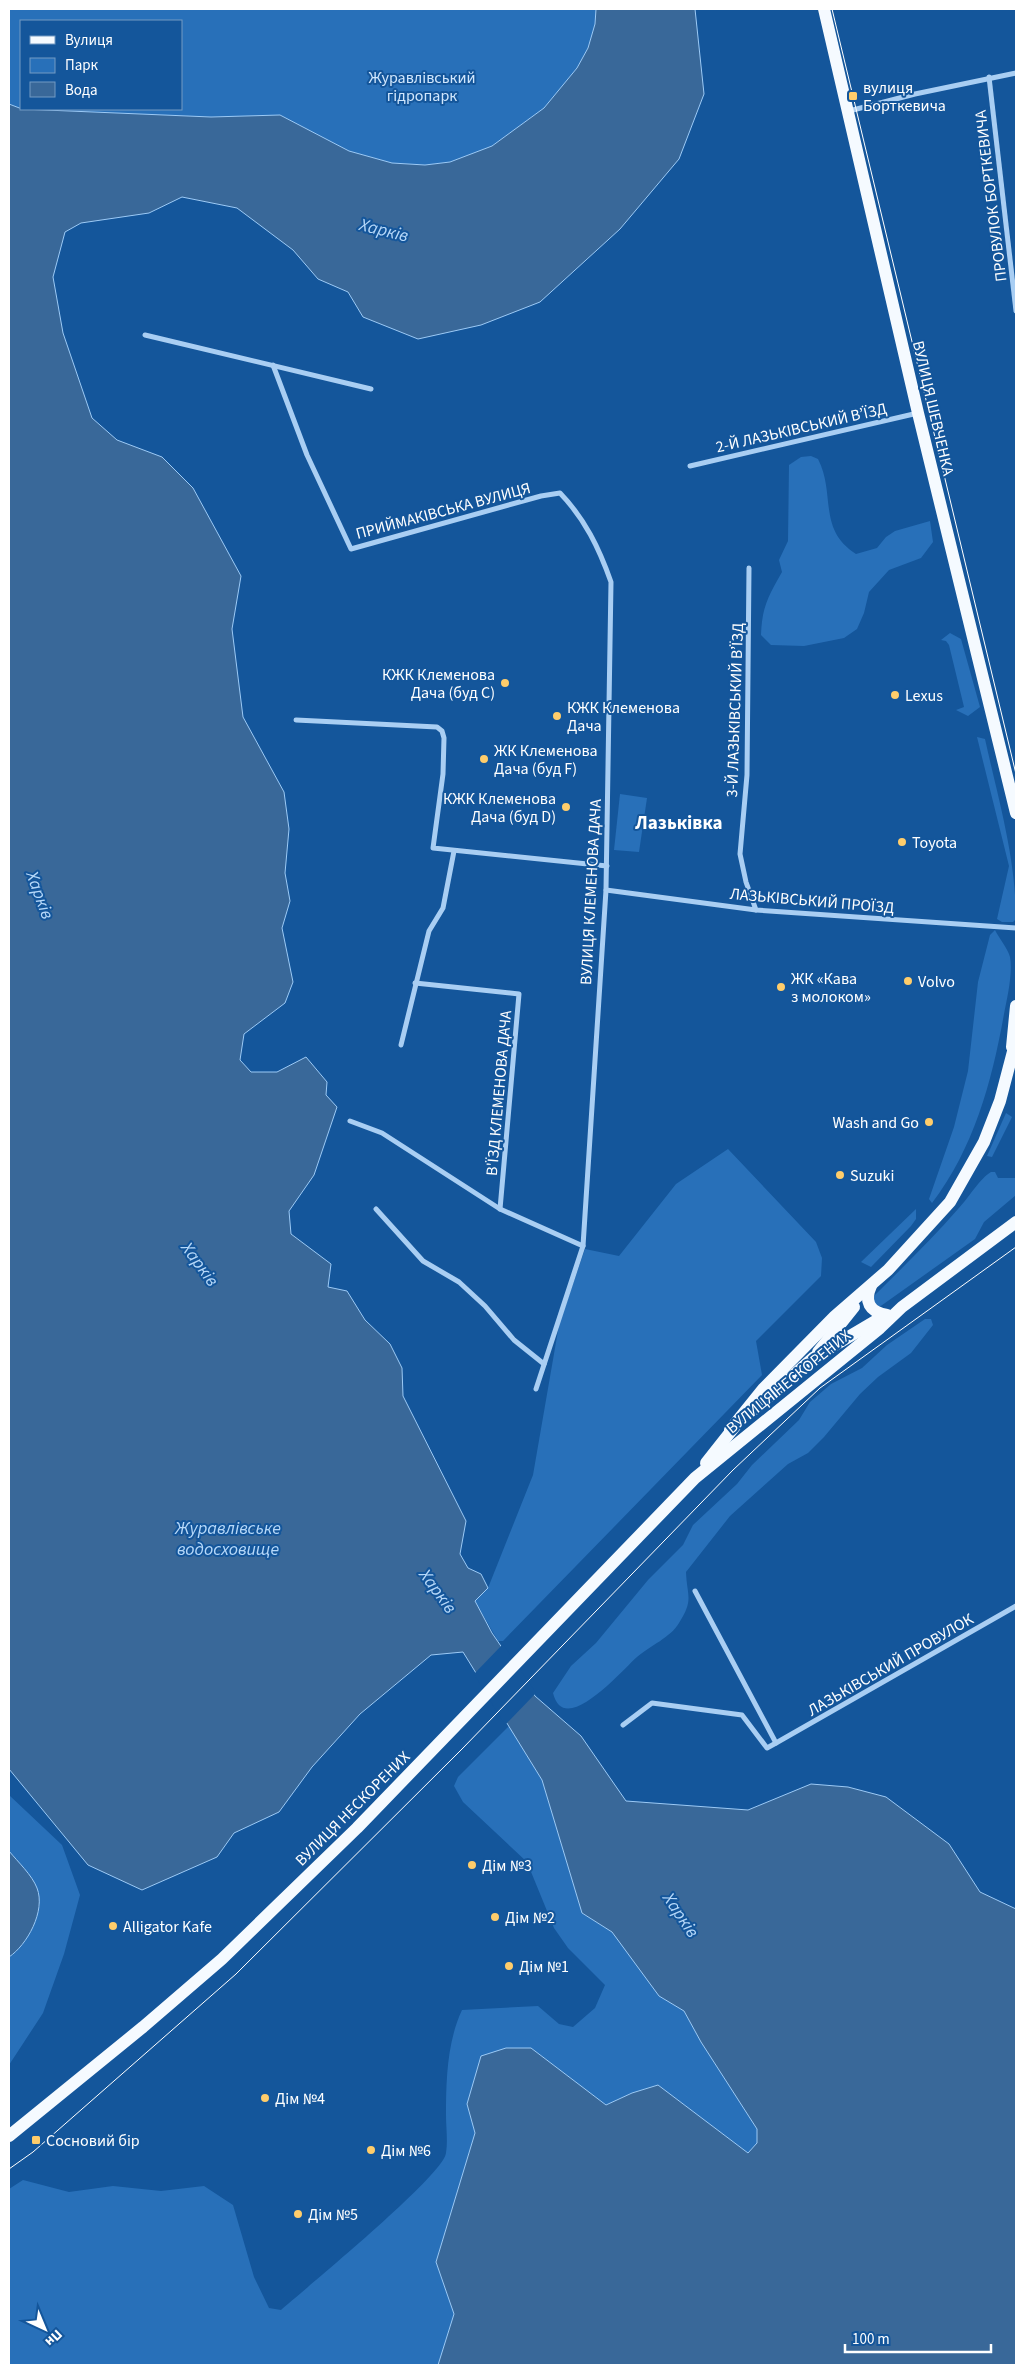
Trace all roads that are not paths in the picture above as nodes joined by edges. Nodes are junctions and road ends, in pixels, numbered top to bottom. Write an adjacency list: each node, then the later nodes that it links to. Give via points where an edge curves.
1 (824, 9): 4 (main road, ВУЛИЦЯ ШЕВЧЕНКА)
2 (1016, 73): 3 (street)
3 (990, 78): 4 (street); 5 (street, ПРОВУЛОК БОРТКЕВИЧА)
4 (848, 111): 9 (main road, ВУЛИЦЯ ШЕВЧЕНКА)
5 (1016, 311)
6 (145, 335): 7 (street)
7 (273, 365): 8 (street); 11 (street, ПРИЙМАКІВСЬКА ВУЛИЦЯ, via 307,455 352,548)
8 (371, 389)
9 (918, 413): 10 (street, 2-Й ЛАЗЬКІВСЬКИЙ В’ЇЗД); 14 (main road, ВУЛИЦЯ ШЕВЧЕНКА)
10 (690, 466)
11 (560, 493): 16 (street, ВУЛИЦЯ КЛЕМЕНОВА ДАЧА, via 580,514 611,582)
12 (750, 568): 18 (street, 3-Й ЛАЗЬКІВСЬКИЙ В’ЇЗД, via 747,775 740,854)
13 (296, 720): 15 (street, via 437,727 442,731 443,774 434,848)
14 (1016, 813)
15 (454, 850): 16 (street); 20 (street, via 443,908 429,931)
16 (606, 866): 17 (street, ВУЛИЦЯ КЛЕМЕНОВА ДАЧА)
17 (606, 890): 18 (street, ЛАЗЬКІВСЬКИЙ ПРОЇЗД); 29 (street, ВУЛИЦЯ КЛЕМЕНОВА ДАЧА)
18 (756, 910): 19 (street, ЛАЗЬКІВСЬКИЙ ПРОЇЗД)
19 (1016, 928)
20 (415, 983): 23 (street); 27 (street, В'ЇЗД КЛЕМЕНОВА ДАЧА, via 519,994)
21 (1016, 1006): 24 (main road)
22 (1016, 1040): 24 (main road)
23 (401, 1045)
24 (1011, 1062): 30 (main road, via 991,1125 961,1185 935,1220)
25 (350, 1121): 27 (street, via 382,1133)
26 (376, 1209): 34 (street, via 423,1261 459,1282 514,1340)
27 (500, 1210): 29 (street)
28 (1016, 1222): 31 (main road, ВУЛИЦЯ НЕСКОРЕНИХ)
29 (583, 1246): 34 (street, ВУЛИЦЯ КЛЕМЕНОВА ДАЧА)
30 (871, 1286): 32 (main road, via 867,1295 869,1306); 33 (main road); 36 (main road, via 835,1316 763,1389)
31 (900, 1308): 32 (main road, ВУЛИЦЯ НЕСКОРЕНИХ); 37 (main road, ВУЛИЦЯ НЕСКОРЕНИХ, via 880,1328)
32 (887, 1315): 33 (main road, ВУЛИЦЯ НЕСКОРЕНИХ)
33 (813, 1358): 36 (main road, ВУЛИЦЯ НЕСКОРЕНИХ); 37 (main road)
34 (544, 1364): 35 (street, ВУЛИЦЯ КЛЕМЕНОВА ДАЧА)
35 (536, 1389)
36 (730, 1430): 38 (main road, ВУЛИЦЯ НЕСКОРЕНИХ)
37 (741, 1440): 38 (main road, ВУЛИЦЯ НЕСКОРЕНИХ)
38 (695, 1478): 43 (main road, ВУЛИЦЯ НЕСКОРЕНИХ, via 357,1828 222,1959)
39 (695, 1591): 42 (street)
40 (1016, 1606): 42 (street, ЛАЗЬКІВСЬКИЙ ПРОВУЛОК)
41 (624, 1725): 42 (street, via 652,1703 742,1715 767,1748)
42 (776, 1744)
43 (9, 2136)

